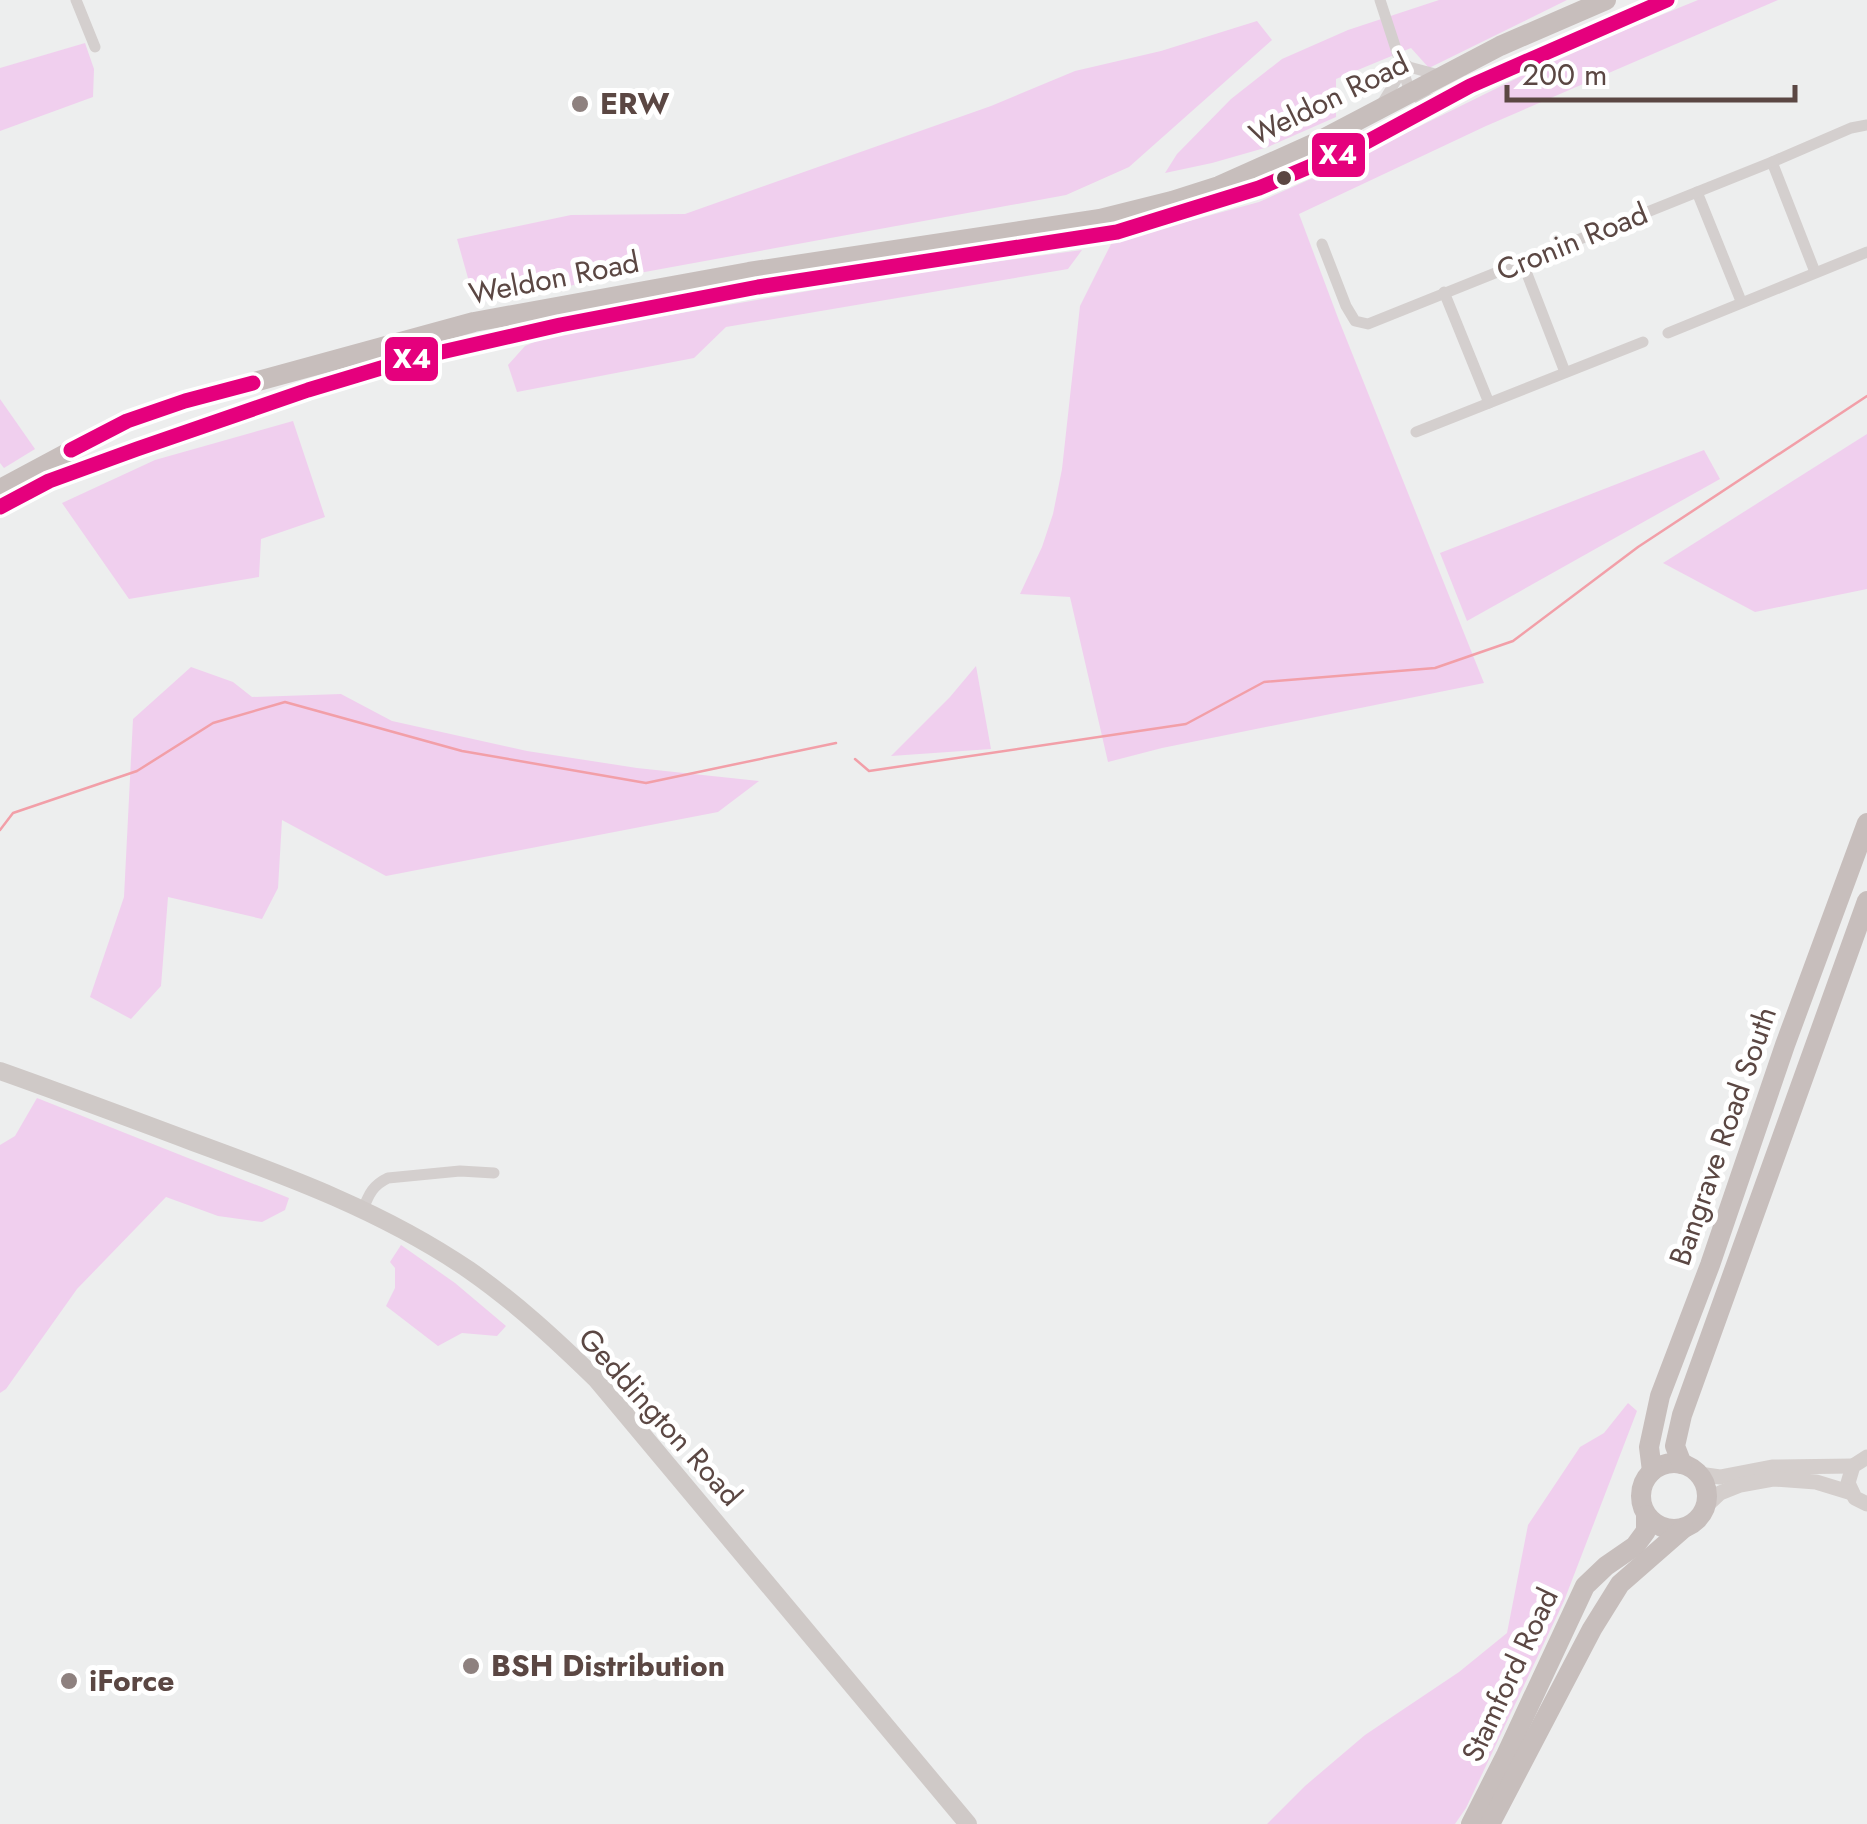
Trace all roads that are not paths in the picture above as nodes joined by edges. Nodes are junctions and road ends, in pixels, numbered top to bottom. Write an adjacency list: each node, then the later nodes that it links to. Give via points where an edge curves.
1 (76, 0): 5 (street)
2 (1380, 0): 6 (street)
3 (1606, 0): 7 (highway, Weldon Road)
4 (1666, 0): 8 (highway, Weldon Road)
5 (95, 47)
6 (1401, 61): 7 (street); 9 (street); 10 (street)
7 (1443, 76): 9 (highway, Weldon Road)
8 (1470, 86): 9 (street, via 1430,100); 14 (highway, Weldon Road, via 1361,146 1259,188)
9 (1410, 92): 10 (highway, Weldon Road)
10 (1376, 110): 14 (highway, Weldon Road, via 1218,186)
11 (1867, 126): 12 (street, Cronin Road)
12 (1772, 162): 13 (street, Cronin Road); 18 (street)
13 (1698, 192): 17 (street, Cronin Road); 20 (street)
14 (1109, 225): 26 (highway, Weldon Road, via 478,343); 26 (highway, Weldon Road, via 749,272 474,322 127,421)
15 (1322, 244): 19 (street, Cronin Road, via 1356,321 1368,324)
16 (1867, 252): 18 (street)
17 (1522, 262): 19 (street, Cronin Road); 23 (street)
18 (1815, 272): 20 (street)
19 (1444, 292): 24 (street)
20 (1741, 301): 21 (street)
21 (1668, 332)
22 (1643, 342): 23 (street)
23 (1565, 372): 24 (street)
24 (1488, 403): 25 (street)
25 (1416, 432)
26 (44, 474): 27 (highway)
27 (24, 485): 28 (highway); 29 (highway)
28 (0, 489)
29 (0, 507)
30 (1867, 823): 37 (highway, Bangrave Road South, via 1660,1396 1648,1447)
31 (1867, 901): 36 (highway, Bangrave Road South, via 1682,1415 1676,1446)
32 (0, 1071): 34 (main road, Geddington Road)
33 (494, 1173): 34 (street, via 388,1178 371,1190)
34 (363, 1209): 43 (main road, Geddington Road, via 470,1271 596,1379)
35 (1860, 1462): 36 (street, via 1720,1477); 38 (street, via 1848,1482)
36 (1690, 1469): 37 (highway, via 1664,1464); 40 (highway, via 1707,1494)
37 (1652, 1471): 41 (highway, via 1641,1494)
38 (1852, 1494): 39 (street); 40 (street, via 1816,1482 1773,1479 1720,1493)
39 (1867, 1504)
40 (1704, 1508): 42 (highway)
41 (1646, 1515): 42 (highway, via 1663,1527); 44 (highway, Stamford Road, via 1646,1531 1634,1546 1585,1586)
42 (1684, 1528): 45 (highway, Stamford Road, via 1620,1584)
43 (968, 1824)
44 (1471, 1824)
45 (1490, 1824)

